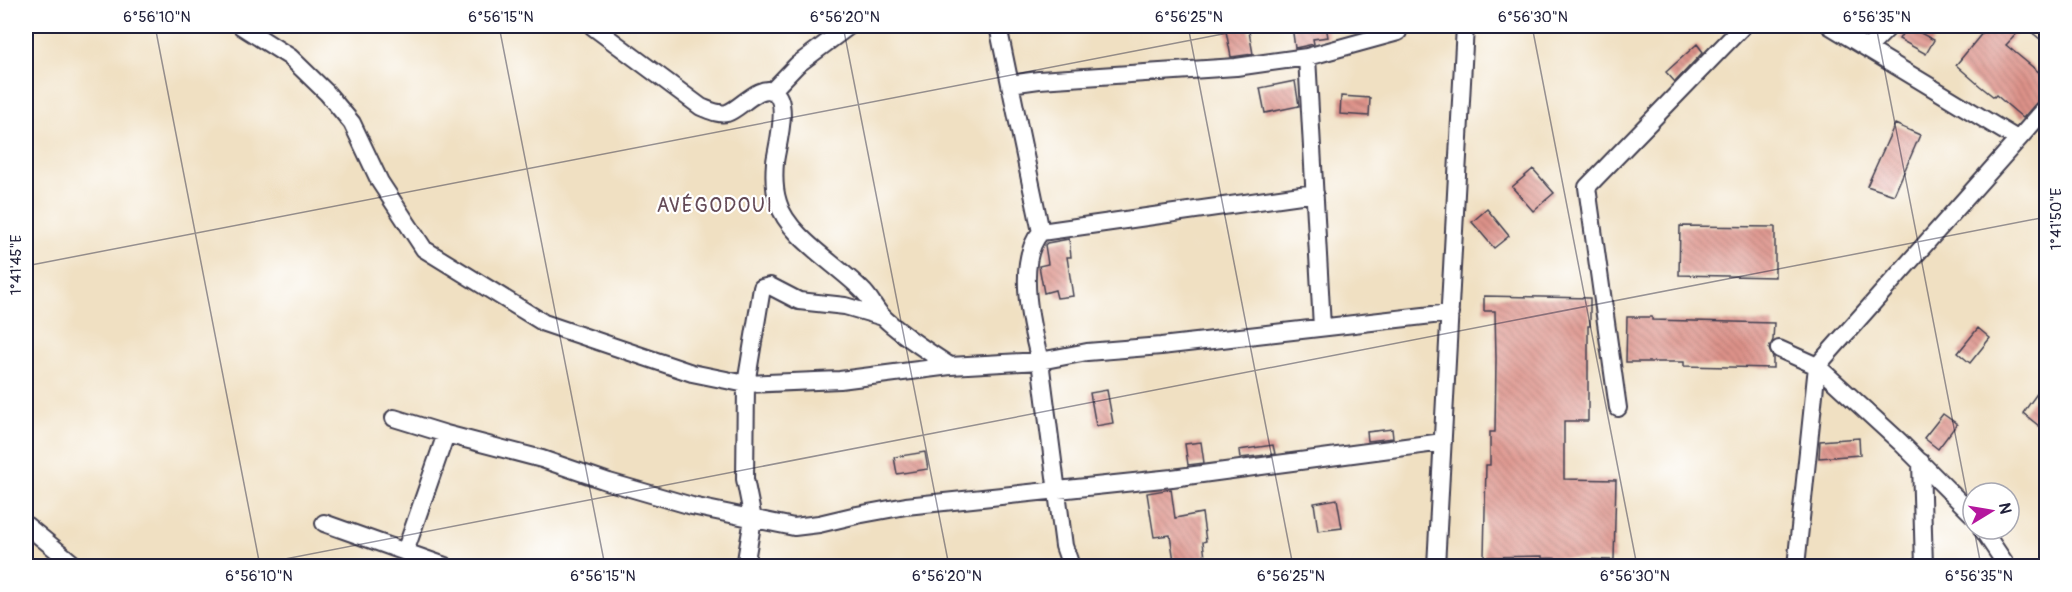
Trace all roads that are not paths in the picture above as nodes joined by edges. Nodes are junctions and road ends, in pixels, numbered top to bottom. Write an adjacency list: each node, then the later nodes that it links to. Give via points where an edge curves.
1 (241, 26): 25 (street, via 290,57 352,123 380,182 424,249 544,322 692,373)
2 (592, 26): 13 (street, via 713,112 727,113 755,94)
3 (849, 26): 13 (street, via 797,65)
4 (998, 26): 12 (street)
5 (1388, 26): 11 (street, via 1398,32)
6 (1465, 26): 18 (street)
7 (1743, 26): 26 (street, via 1587,187)
8 (1830, 26): 10 (street)
9 (1890, 26): 10 (street)
10 (1868, 48): 15 (street)
11 (1307, 57): 12 (street, via 1236,67); 16 (street)
12 (1010, 84): 17 (street)
13 (773, 90): 19 (street, via 782,103 775,163 778,205 803,240 863,291)
14 (2046, 108): 15 (street)
15 (2017, 139): 24 (street)
16 (1315, 193): 17 (street); 20 (street)
17 (1041, 232): 22 (street, via 1030,251 1027,299)
18 (1450, 313): 20 (street); 29 (street)
19 (883, 317): 23 (street); 25 (street, via 845,306 800,301 765,286 760,293)
20 (1322, 327): 22 (street, via 1087,352)
21 (1779, 349): 24 (street)
22 (1040, 361): 23 (street); 31 (street)
23 (950, 366): 25 (street, via 840,380)
24 (1816, 366): 30 (street); 43 (street)
25 (746, 384): 33 (street, via 745,479)
26 (1617, 408)
27 (394, 418): 28 (street)
28 (446, 434): 33 (street, via 692,506); 37 (street)
29 (1443, 442): 31 (street); 42 (street)
30 (1921, 462): 32 (street); 44 (street)
31 (1057, 490): 33 (street, via 906,506 794,527); 41 (street, via 1064,546)
32 (1961, 503)
33 (753, 519): 40 (street)
34 (324, 523): 37 (street)
35 (26, 525): 38 (street)
36 (1990, 541): 45 (street)
37 (405, 552): 39 (street)
38 (76, 567)
39 (445, 567)
40 (745, 567)
41 (1071, 567)
42 (1436, 567)
43 (1796, 567)
44 (1924, 567)
45 (2007, 567)

